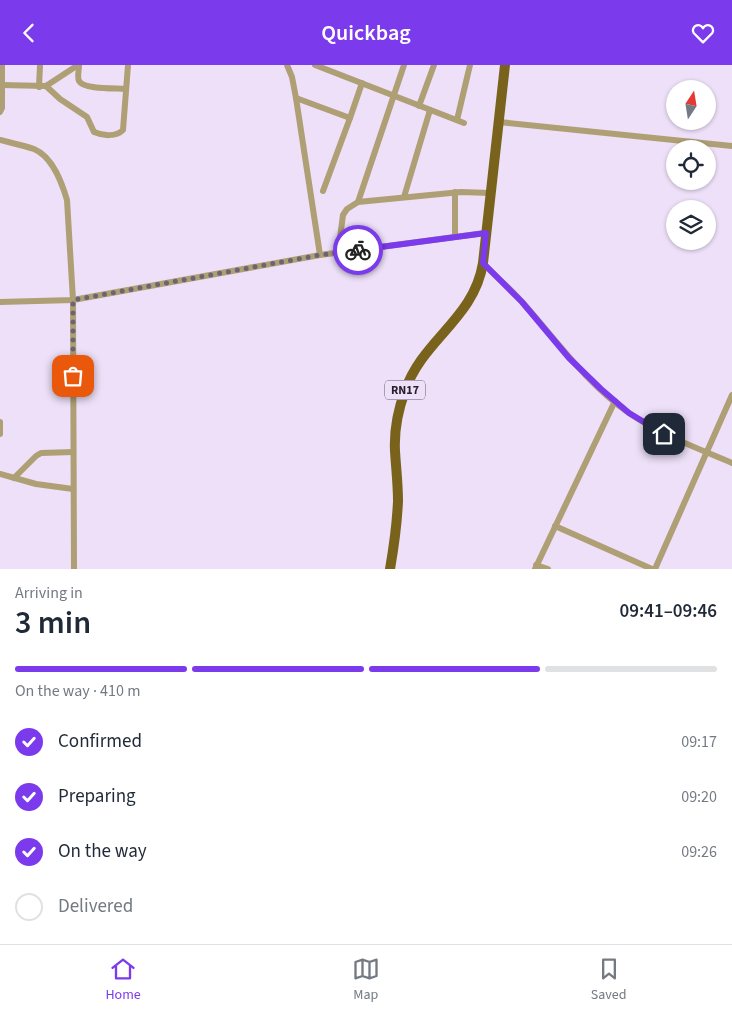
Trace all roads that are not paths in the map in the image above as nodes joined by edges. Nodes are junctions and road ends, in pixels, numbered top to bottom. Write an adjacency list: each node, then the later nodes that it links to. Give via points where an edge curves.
1 (2, 65): 12 (street)
2 (40, 65): 13 (street)
3 (78, 65): 13 (street); 14 (street, via 78,78 84,85)
4 (128, 65): 14 (street)
5 (287, 65): 16 (street)
6 (315, 65): 11 (street)
7 (404, 65): 15 (street)
8 (434, 65): 17 (street)
9 (470, 65): 21 (street)
10 (505, 65): 22 (main road, RN17)
11 (362, 83): 15 (street); 20 (street)
12 (1, 85): 13 (street); 19 (street)
13 (43, 87): 14 (street, via 87,117 94,132 105,135 118,134 123,130)
14 (126, 89)
15 (393, 95): 17 (street); 30 (street)
16 (296, 98): 20 (street); 34 (street)
17 (419, 106): 18 (street)
18 (430, 111): 21 (street); 29 (street)
19 (0, 113)
20 (350, 117): 26 (street)
21 (457, 120): 23 (street)
22 (499, 122): 25 (street); 28 (main road, RN17)
23 (464, 123)
24 (0, 140): 36 (street, via 41,153 63,185 68,200)
25 (732, 146)
26 (322, 191)
27 (455, 192): 28 (street); 29 (street); 32 (street)
28 (490, 193): 31 (main road, RN17)
29 (404, 197): 30 (street)
30 (358, 202): 33 (street, via 343,215)
31 (486, 233): 32 (street); 35 (main road, RN17)
32 (455, 237): 33 (street)
33 (338, 253): 34 (street)
34 (320, 255): 36 (street)
35 (483, 263): 39 (street, via 522,302 569,358); 51 (main road, RN17, via 478,285 469,303 424,356 404,392 395,442 398,500)
36 (73, 300): 37 (street); 42 (street)
37 (0, 303)
38 (732, 395): 43 (street)
39 (615, 401): 43 (street, via 664,434); 48 (street)
40 (0, 422): 41 (street)
41 (0, 434)
42 (73, 452): 46 (street, via 41,453); 47 (street)
43 (707, 452): 44 (street); 53 (street)
44 (732, 463)
45 (0, 474): 46 (street)
46 (14, 478): 47 (street)
47 (74, 489): 50 (street)
48 (555, 526): 49 (street); 53 (street)
49 (536, 567): 52 (street)
50 (74, 569)
51 (390, 569)
52 (548, 569)
53 (654, 569)

